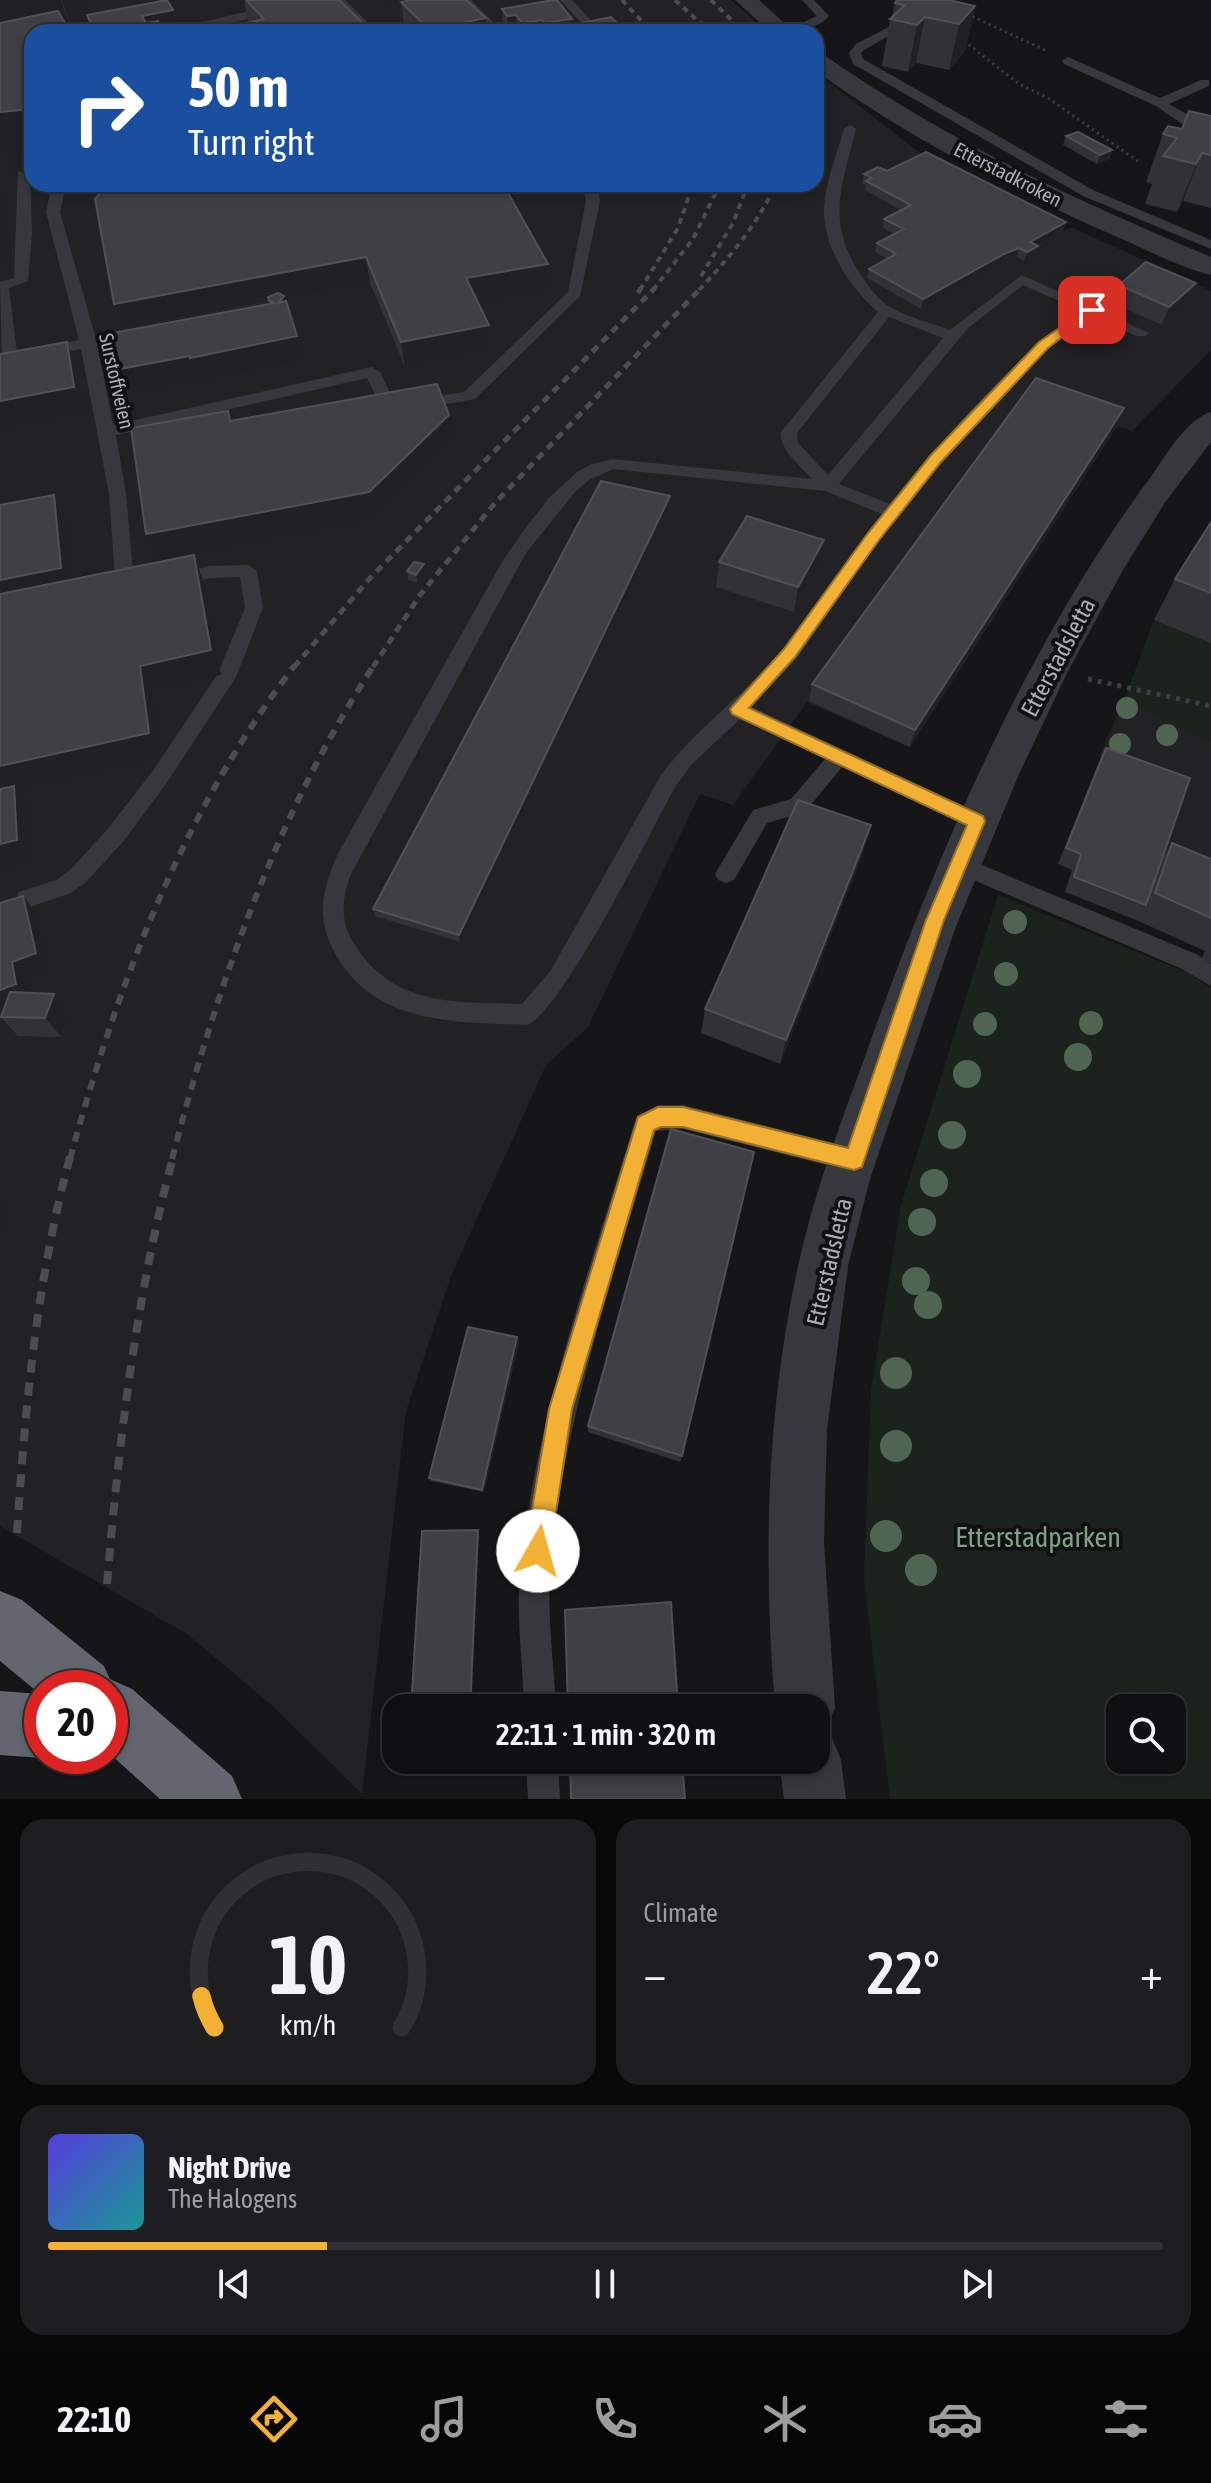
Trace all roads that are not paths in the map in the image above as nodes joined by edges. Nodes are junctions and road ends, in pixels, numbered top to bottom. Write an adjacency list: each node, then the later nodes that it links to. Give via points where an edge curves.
1 (312, 0): 8 (lane)
2 (339, 0): 9 (lane)
3 (465, 0): 10 (lane)
4 (566, 0): 11 (lane)
5 (746, 0): 12 (street)
6 (808, 0): 13 (lane, via 823,16)
7 (931, 9): 23 (lane, via 860,47 857,61 1088,193)
8 (206, 24)
9 (363, 24)
10 (489, 24)
11 (588, 24)
12 (775, 24)
13 (807, 24)
14 (1068, 61): 17 (lane)
15 (824, 66): 24 (street, Etterstadkroken, via 986,165)
16 (1205, 83): 17 (lane)
17 (1160, 103): 19 (lane)
18 (850, 129): 26 (lane, via 831,220 851,273)
19 (1211, 133)
20 (22, 174): 29 (lane, via 21,281 1,286 10,359)
21 (57, 192): 29 (lane, Surstoffveien, via 53,212)
22 (591, 192): 31 (lane, via 575,293 469,396 390,409 372,372)
23 (1211, 245)
24 (1211, 267)
25 (1092, 310): 27 (lane); 28 (lane, via 1022,279); 33 (lane, via 1044,345)
26 (886, 311): 28 (lane); 32 (lane, via 789,432 791,445)
27 (1141, 333)
28 (953, 336): 32 (lane)
29 (89, 343): 31 (lane, Surstoffveien)
30 (1211, 422): 36 (street, Etterstadsletta, via 1135,520 1026,714)
31 (109, 431): 39 (lane, Surstoffveien, via 125,591 210,572 248,571 254,608 226,677 114,837 68,884)
32 (828, 486): 33 (lane); 34 (lane, via 613,464 596,466 562,496 511,562 349,854 332,906 350,959 374,986 393,996 475,1013 527,1015 559,977 668,781)
33 (893, 512): 34 (lane, via 790,653)
34 (738, 709): 35 (lane)
35 (838, 758): 36 (lane); 38 (lane, via 798,806 760,816)
36 (977, 821): 37 (street, Etterstadsletta)
37 (958, 864): 40 (lane, via 1188,961); 41 (street, Etterstadsletta)
38 (726, 874)
39 (27, 899)
40 (1211, 976)
41 (854, 1160): 44 (lane, via 683,1117 658,1117 646,1124 561,1409 544,1495 535,1578); 45 (street, Etterstadsletta, via 824,1264 807,1378 797,1568)
42 (0, 1622): 43 (highway)
43 (60, 1670)
44 (539, 1694)
45 (804, 1694)
46 (0, 1723): 47 (highway)
47 (24, 1725)
48 (128, 1733): 51 (highway)
49 (543, 1774): 52 (lane)
50 (812, 1774): 53 (street)
51 (209, 1799)
52 (544, 1799)
53 (815, 1799)

